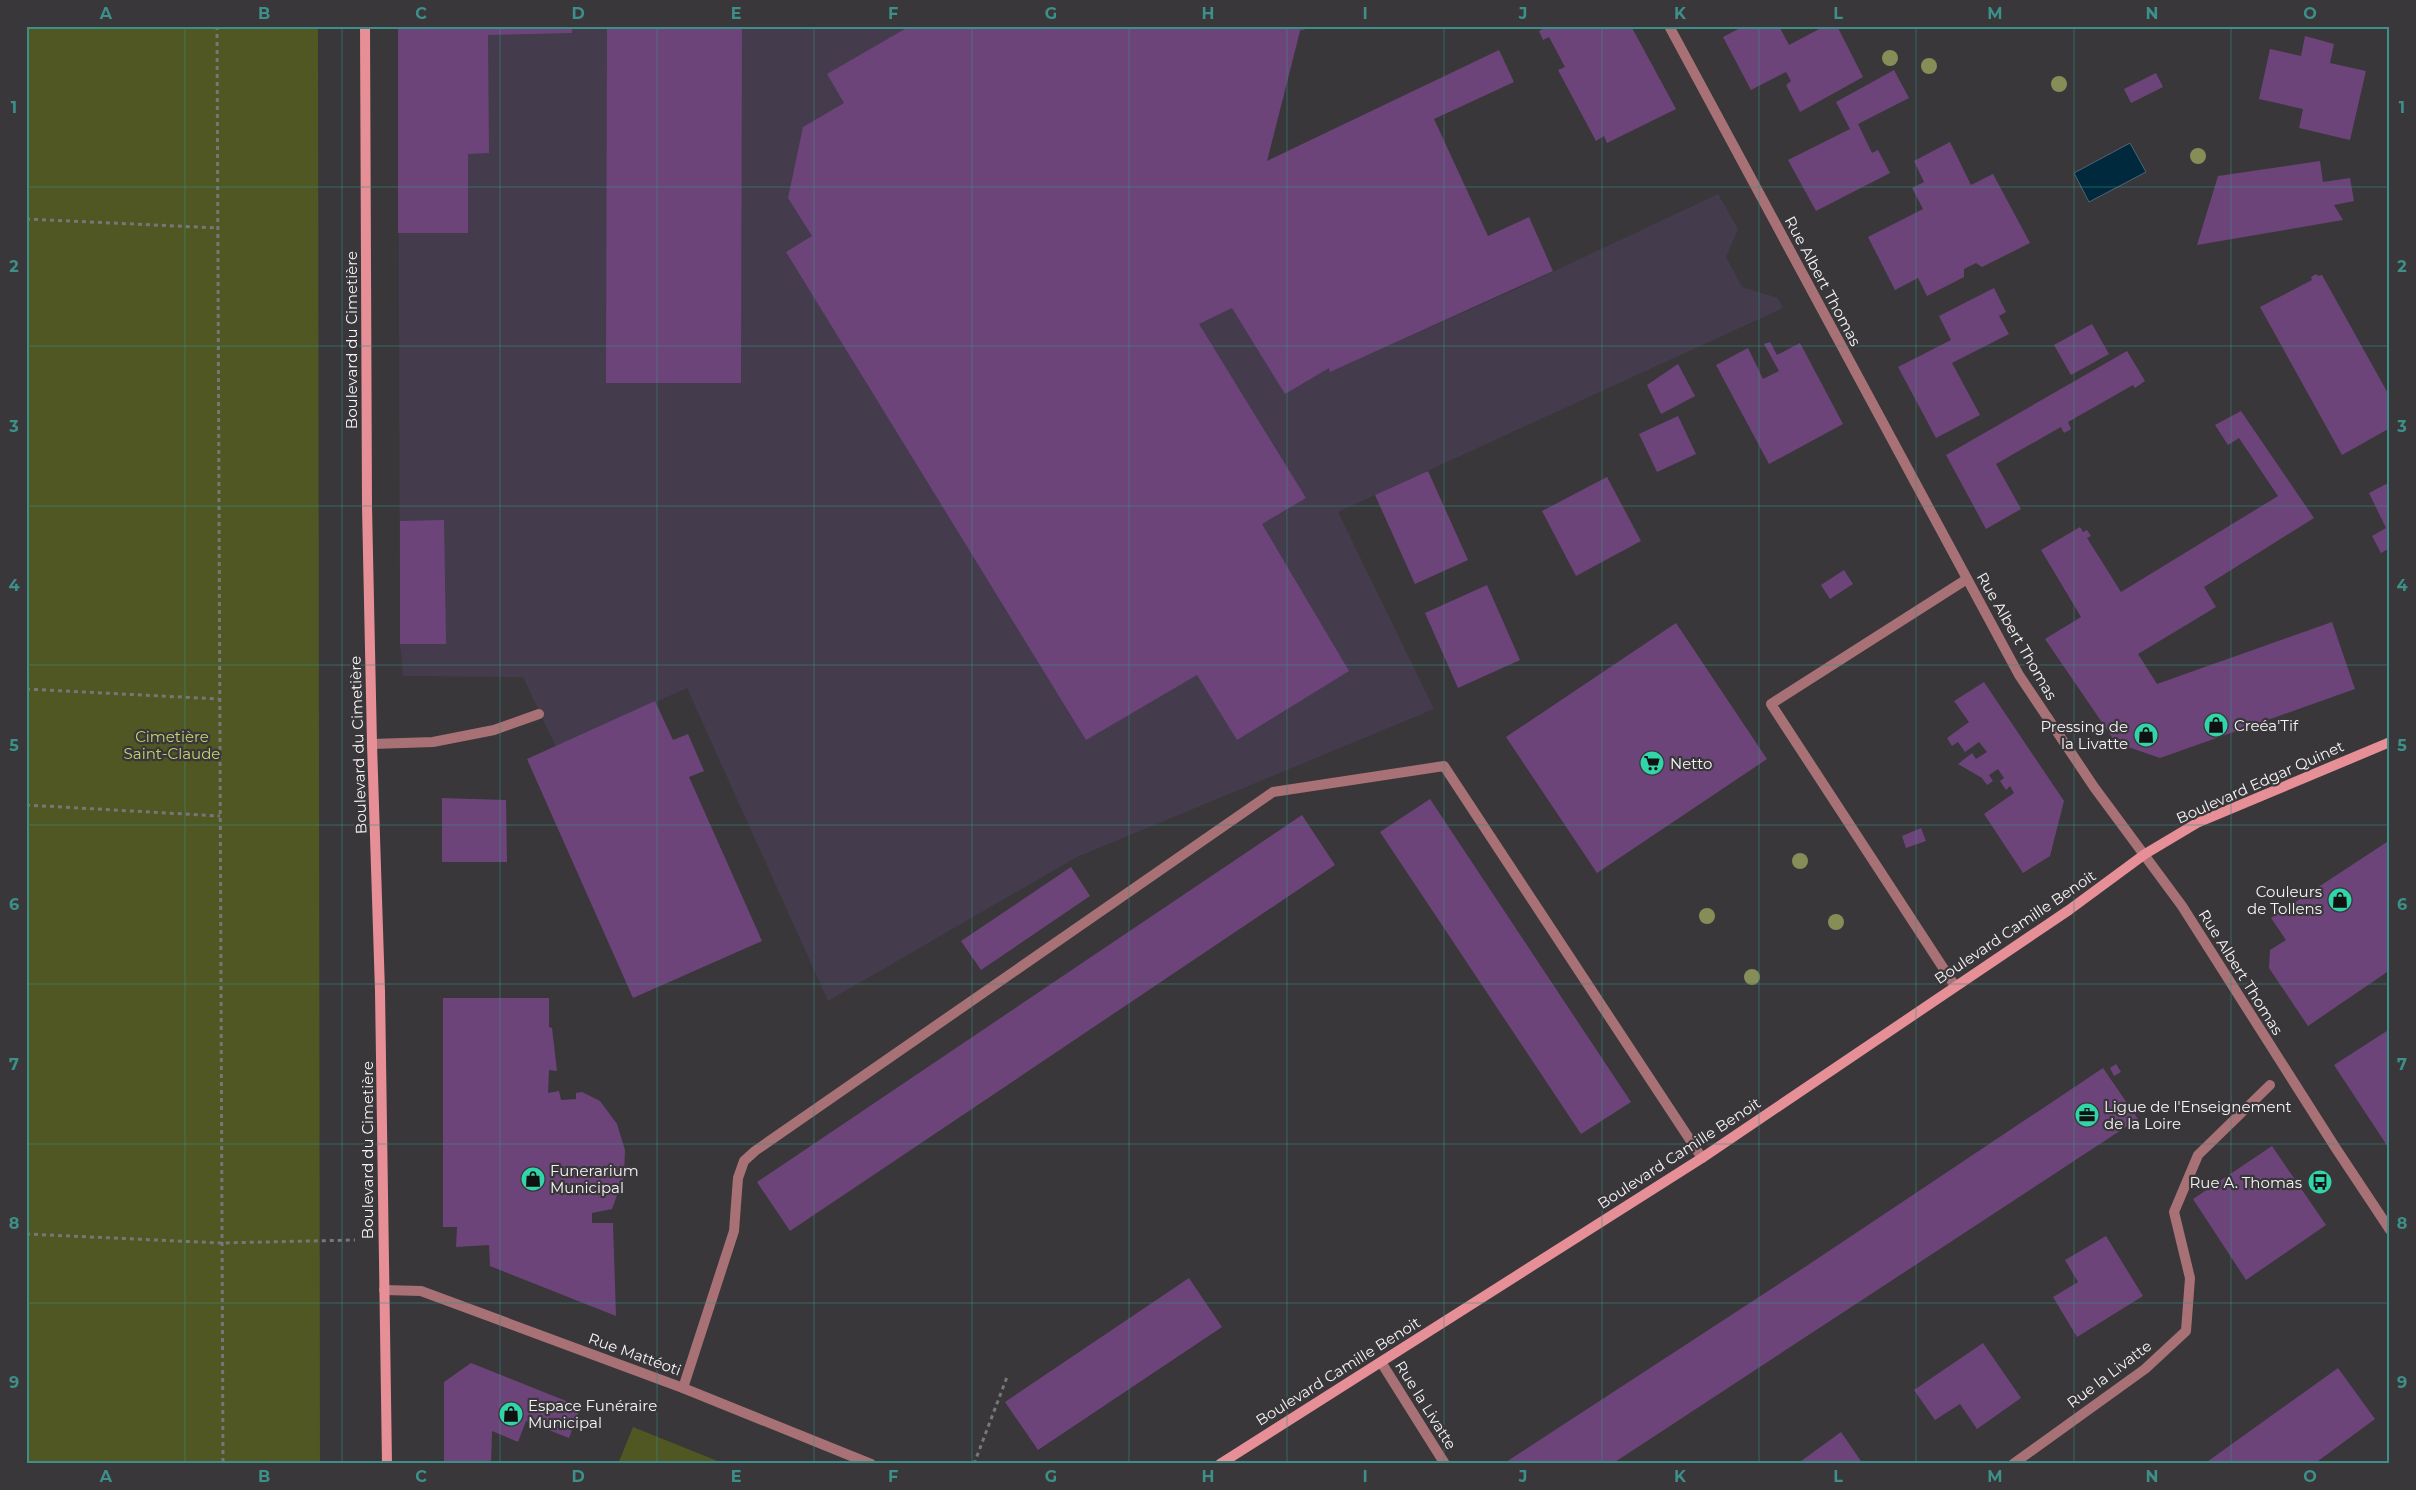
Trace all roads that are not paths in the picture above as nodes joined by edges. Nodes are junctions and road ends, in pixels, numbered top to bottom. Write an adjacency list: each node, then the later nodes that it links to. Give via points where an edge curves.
1 (365, 26): 6 (street, Boulevard du Cimetière, via 367,496)
2 (1669, 26): 3 (street, Rue Albert Thomas)
3 (1967, 579): 7 (street, Rue Albert Thomas, via 2019,675 2094,787); 8 (street, via 1771,704)
4 (539, 714): 6 (street, via 494,730 433,742)
5 (2390, 742): 7 (street, Boulevard Edgar Quinet, via 2197,823)
6 (372, 744): 12 (street, Boulevard du Cimetière, via 381,1001)
7 (2145, 854): 8 (street, Boulevard Camille Benoit); 11 (street, Rue Albert Thomas, via 2182,906)
8 (1955, 986): 10 (street, Boulevard Camille Benoit)
9 (2270, 1085): 19 (street, Rue la Livatte, via 2198,1155 2174,1212 2190,1278 2186,1331 2145,1369)
10 (1702, 1158): 13 (street, Boulevard Camille Benoit); 14 (street, via 1444,766 1273,792 744,1161 738,1178 730,1248)
11 (2390, 1230)
12 (384, 1290): 14 (street, Rue Mattéoti, via 421,1291); 15 (street, Boulevard du Cimetière)
13 (1381, 1362): 17 (street, Boulevard Camille Benoit); 18 (street, Rue la Livatte)
14 (682, 1388): 16 (street, Rue Mattéoti)
15 (388, 1464)
16 (871, 1464)
17 (1220, 1464)
18 (1445, 1464)
19 (2013, 1464)

